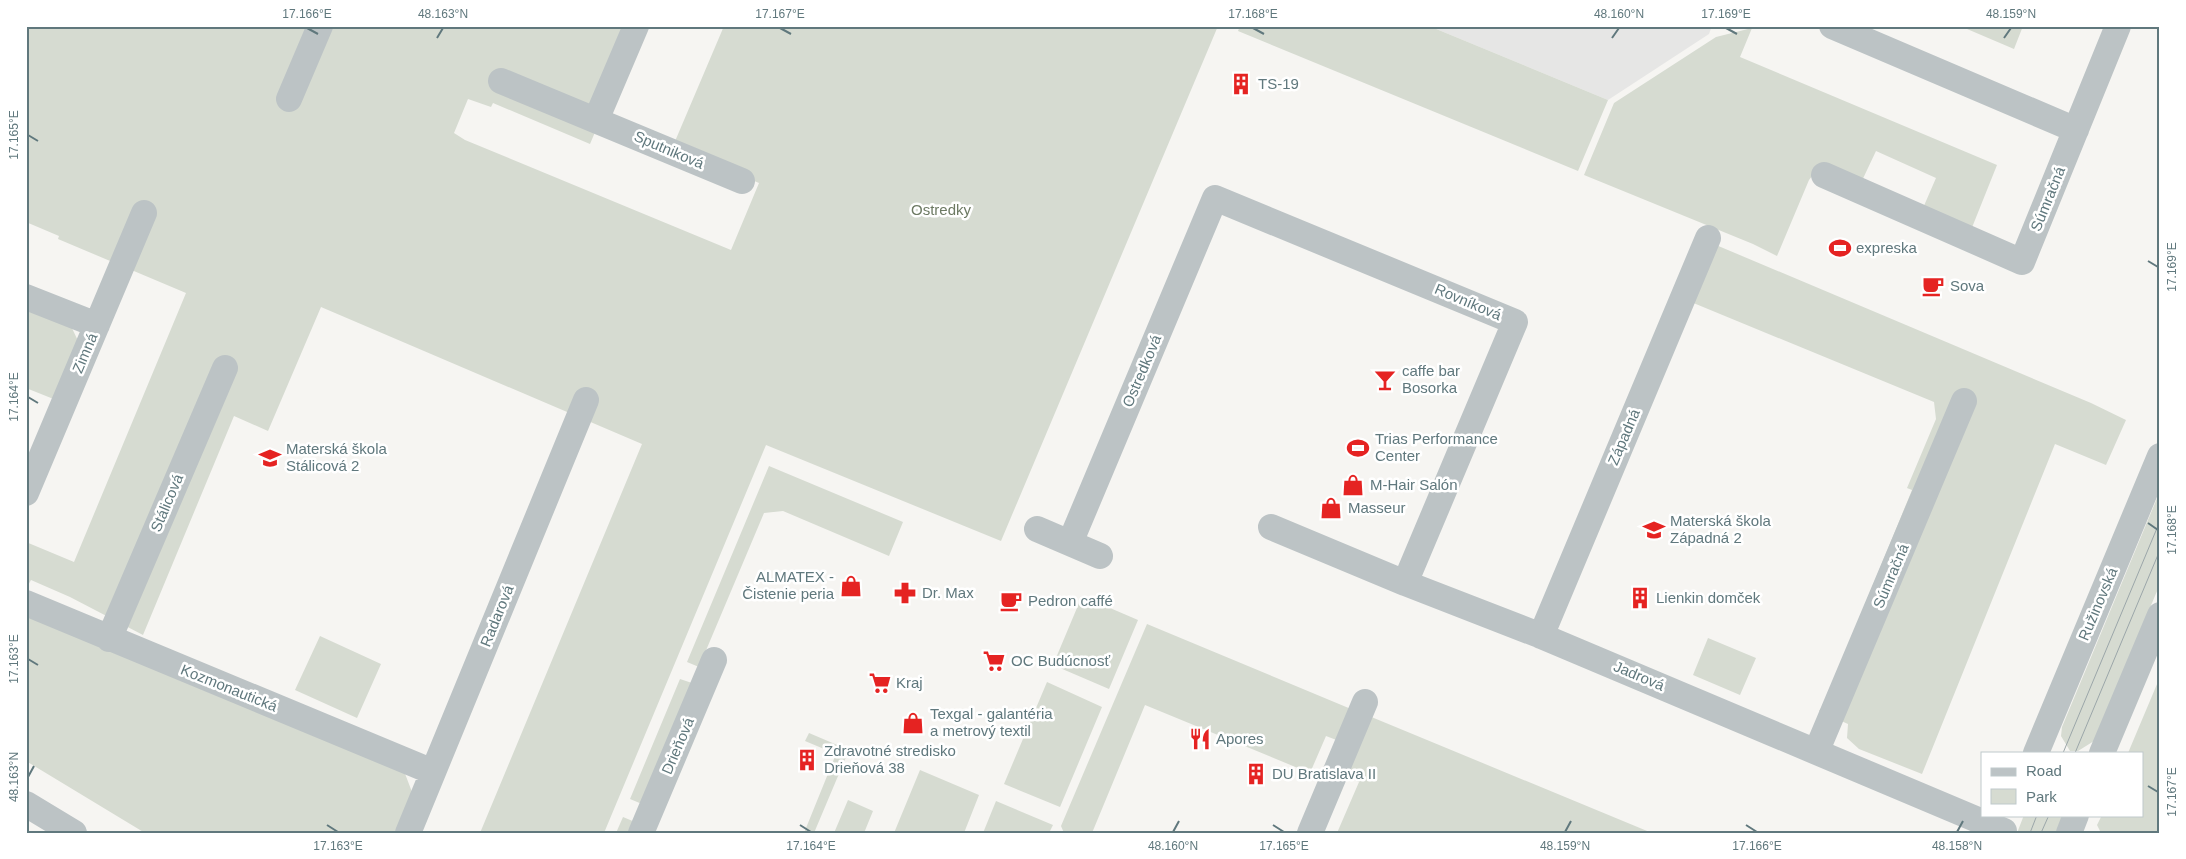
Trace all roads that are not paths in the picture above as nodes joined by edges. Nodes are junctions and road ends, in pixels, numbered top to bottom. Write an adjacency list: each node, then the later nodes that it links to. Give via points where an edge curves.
1 (320, 26): 6 (street)
2 (636, 26): 7 (street)
3 (1832, 26): 8 (street)
4 (2118, 26): 8 (street, Súmračná)
5 (501, 81): 7 (street, Sputniková)
6 (289, 99)
7 (596, 120): 10 (street, Sputniková)
8 (2076, 130): 9 (street, Súmračná, via 2022,262)
9 (1824, 175)
10 (742, 181)
11 (1214, 198): 23 (street, Ostredková); 25 (street, Rovníková, via 1515,322)
12 (144, 213): 15 (street, Zimná)
13 (1708, 238): 28 (street, Západná)
14 (26, 297): 15 (street)
15 (97, 325): 20 (street, Zimná)
16 (225, 368): 29 (street, Stálicová)
17 (586, 400): 35 (street, Radarová)
18 (1964, 401): 32 (street, Súmračná)
19 (2160, 456): 33 (street, Ružinovská)
20 (26, 493)
21 (1270, 527): 25 (street, Jadrová)
22 (1037, 529): 23 (street)
23 (1070, 543): 24 (street)
24 (1100, 556)
25 (1405, 584): 28 (street, Jadrová)
26 (26, 603): 29 (street, Kozmonautická)
27 (2160, 615): 34 (street)
28 (1541, 636): 32 (street, Jadrová)
29 (110, 638): 35 (street, Kozmonautická)
30 (714, 660): 43 (street, Drieňová)
31 (1365, 702): 44 (street)
32 (1817, 750): 38 (street, Jadrová)
33 (2036, 752)
34 (2102, 752)
35 (432, 772): 42 (street, Radarová)
36 (26, 804): 41 (street)
37 (1981, 816): 40 (street, Jadrová)
38 (1981, 816)
39 (2076, 816): 45 (street)
40 (2006, 826)
41 (74, 833)
42 (408, 833)
43 (641, 833)
44 (1310, 833)
45 (2068, 833)

